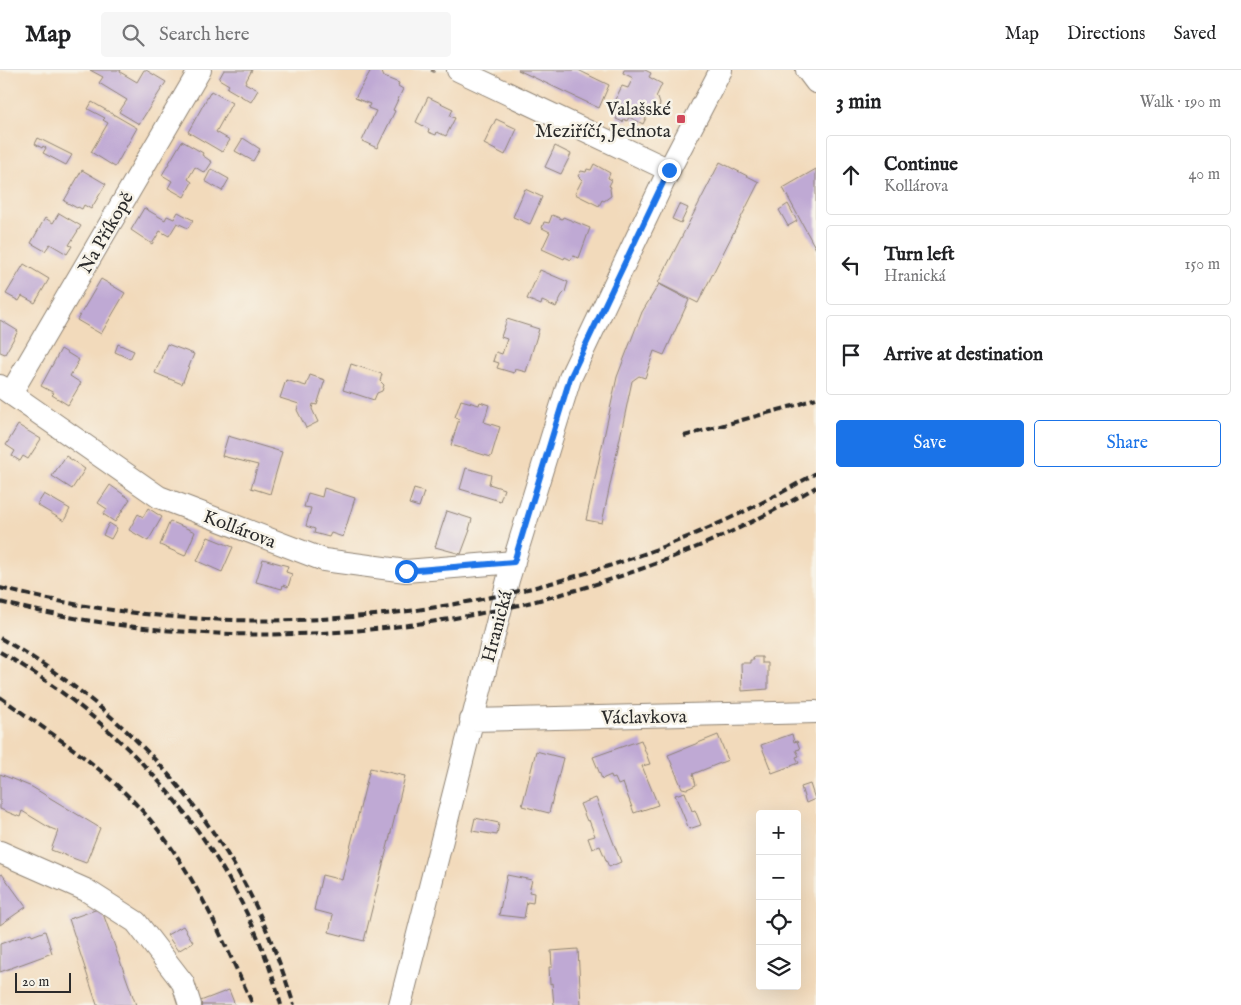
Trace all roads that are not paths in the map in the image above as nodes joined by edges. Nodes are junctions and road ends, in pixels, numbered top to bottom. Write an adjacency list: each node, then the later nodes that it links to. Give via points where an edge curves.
1 (200, 70): 7 (street, Na Příkopě)
2 (721, 70): 6 (street, Hranická)
3 (807, 70): 5 (street)
4 (449, 72): 6 (street)
5 (816, 82)
6 (669, 170): 8 (street, Hranická, via 570,378)
7 (5, 390): 8 (street, Kollárova, via 159,497 324,560 406,571)
8 (514, 562): 10 (street, Hranická)
9 (816, 712): 10 (street, Václavkova)
10 (471, 720): 13 (street, Hranická)
11 (0, 852): 12 (street, via 86,890 136,922 183,983)
12 (190, 1005)
13 (400, 1005)

